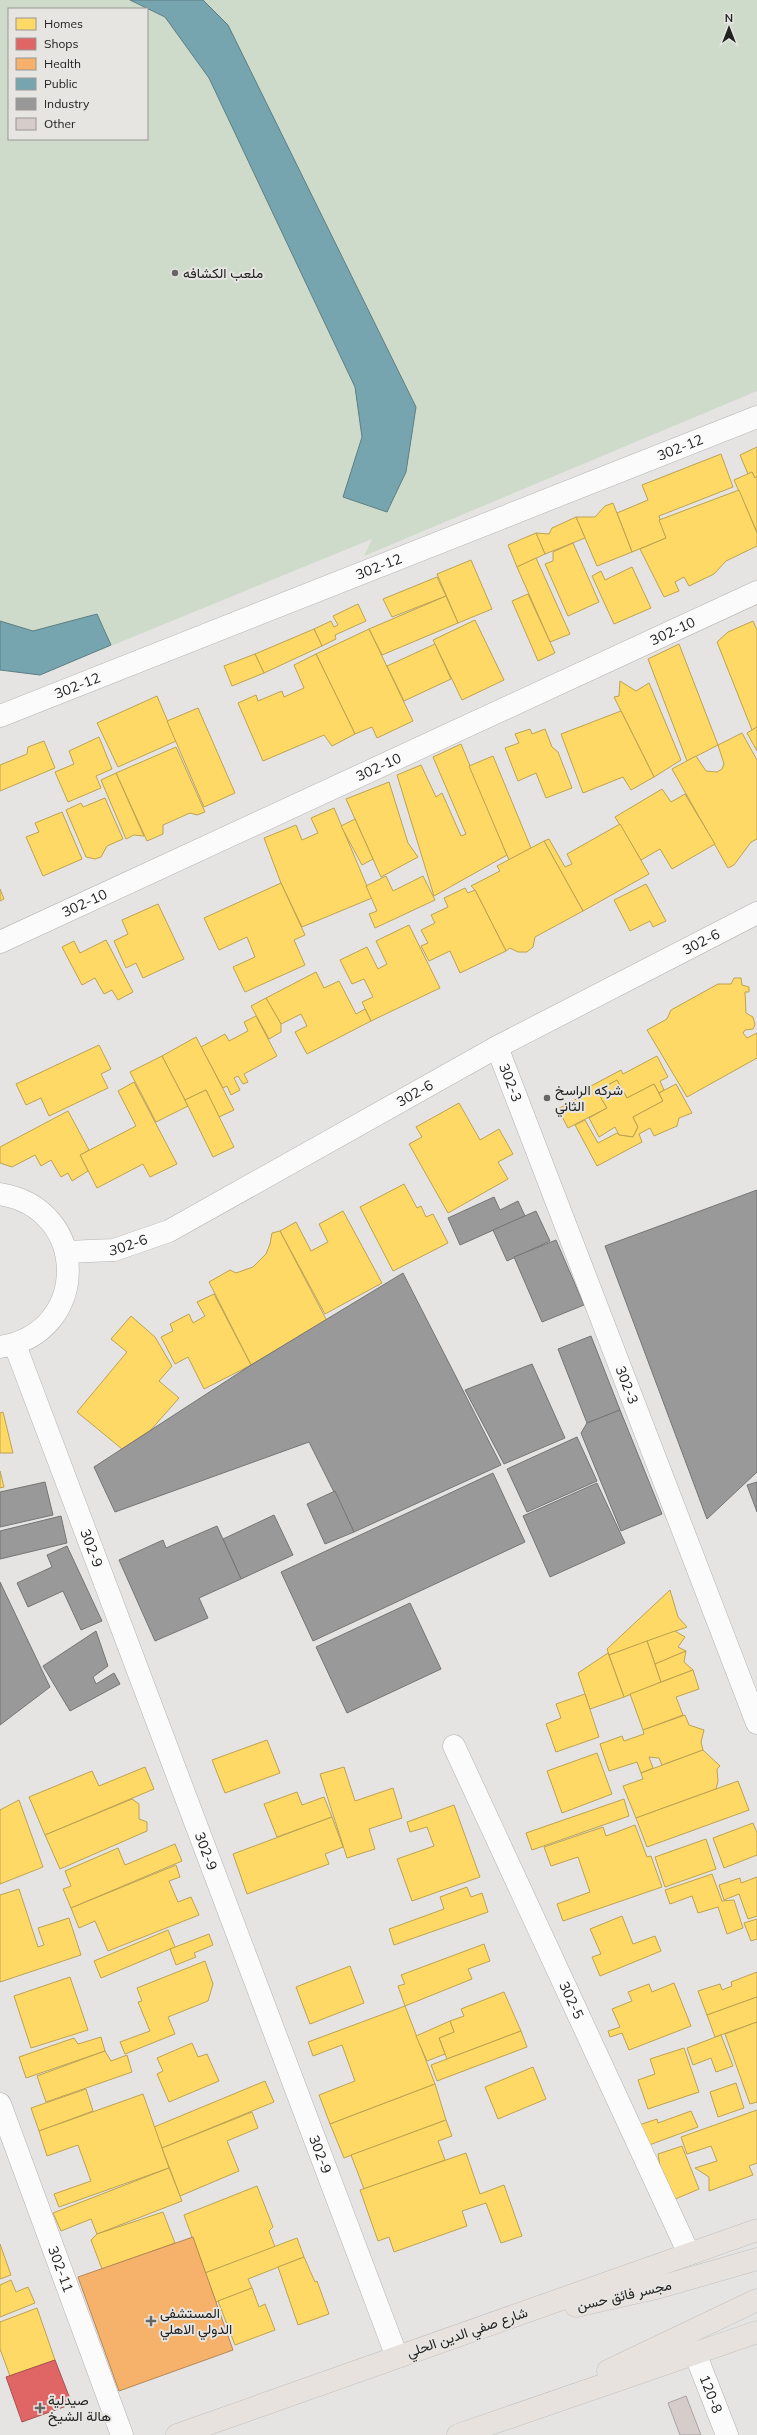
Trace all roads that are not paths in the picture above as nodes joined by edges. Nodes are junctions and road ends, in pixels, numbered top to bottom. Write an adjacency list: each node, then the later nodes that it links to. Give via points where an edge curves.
1 (757, 417): 3 (street, 302-12)
2 (757, 592): 5 (street, 302-10)
3 (0, 716)
4 (756, 919): 6 (street, 302-6)
5 (0, 942)
6 (497, 1047): 8 (street, 302-6, via 169,1230 114,1250); 10 (street, 302-3)
7 (0, 1194): 8 (street, via 14,1197 38,1209 56,1228)
8 (66, 1252): 9 (street, via 69,1275 60,1305 53,1318 36,1334)
9 (8, 1346): 20 (street, 302-9)
10 (757, 1723)
11 (454, 1746): 14 (street, 302-5)
12 (0, 2104): 22 (street, 302-11)
13 (757, 2230): 14 (main road, شارع صفي الدين الحلي)
14 (688, 2254): 17 (main road, شارع صفي الدين الحلي)
15 (757, 2259): 17 (main road, مجسر فائق حسن, via 660,2287)
16 (757, 2300): 21 (main road)
17 (489, 2324): 20 (main road, شارع صفي الدين الحلي)
18 (757, 2332): 19 (main road)
19 (695, 2353): 21 (main road); 25 (street, 120-8)
20 (397, 2357): 23 (main road, شارع صفي الدين الحلي)
21 (520, 2414): 24 (main road)
22 (122, 2435)
23 (177, 2435)
24 (458, 2435)
25 (727, 2435)

